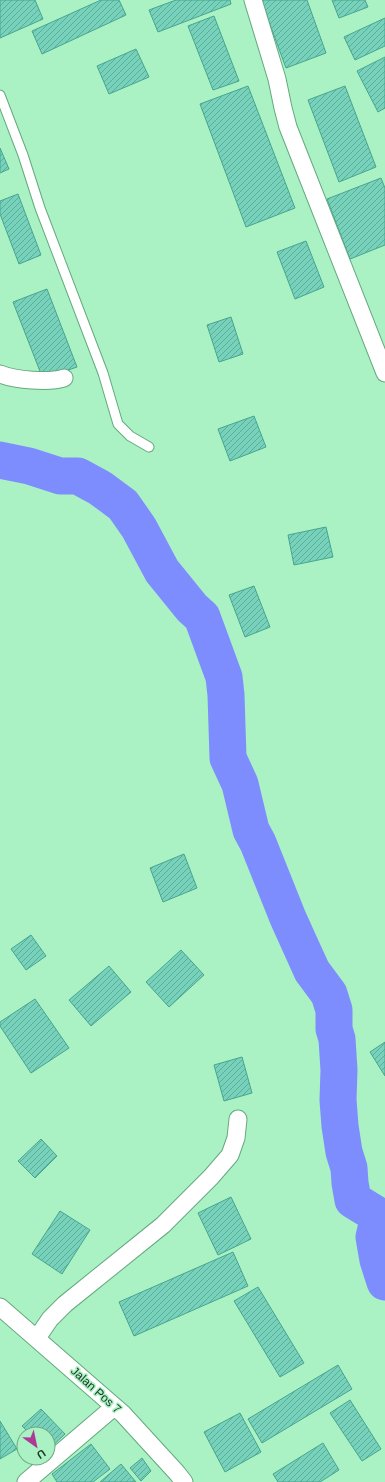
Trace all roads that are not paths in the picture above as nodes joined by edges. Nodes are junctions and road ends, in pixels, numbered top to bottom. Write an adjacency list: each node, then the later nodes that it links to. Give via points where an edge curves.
1 (253, 0): 3 (street, via 278,79 288,127)
2 (0, 95): 6 (lane, via 103,373 118,424 130,436)
3 (385, 373)
4 (0, 374): 5 (street, via 6,377 32,379)
5 (64, 378)
6 (150, 447)
7 (238, 1119): 9 (street, via 236,1138 230,1155 211,1177 163,1225 65,1304 50,1319)
8 (0, 1307): 9 (street, Jalan Pos 7)
9 (37, 1338): 10 (street, Jalan Pos 7)
10 (114, 1407): 11 (street); 12 (street, Jalan Pos 7)
11 (26, 1482)
12 (184, 1482)

